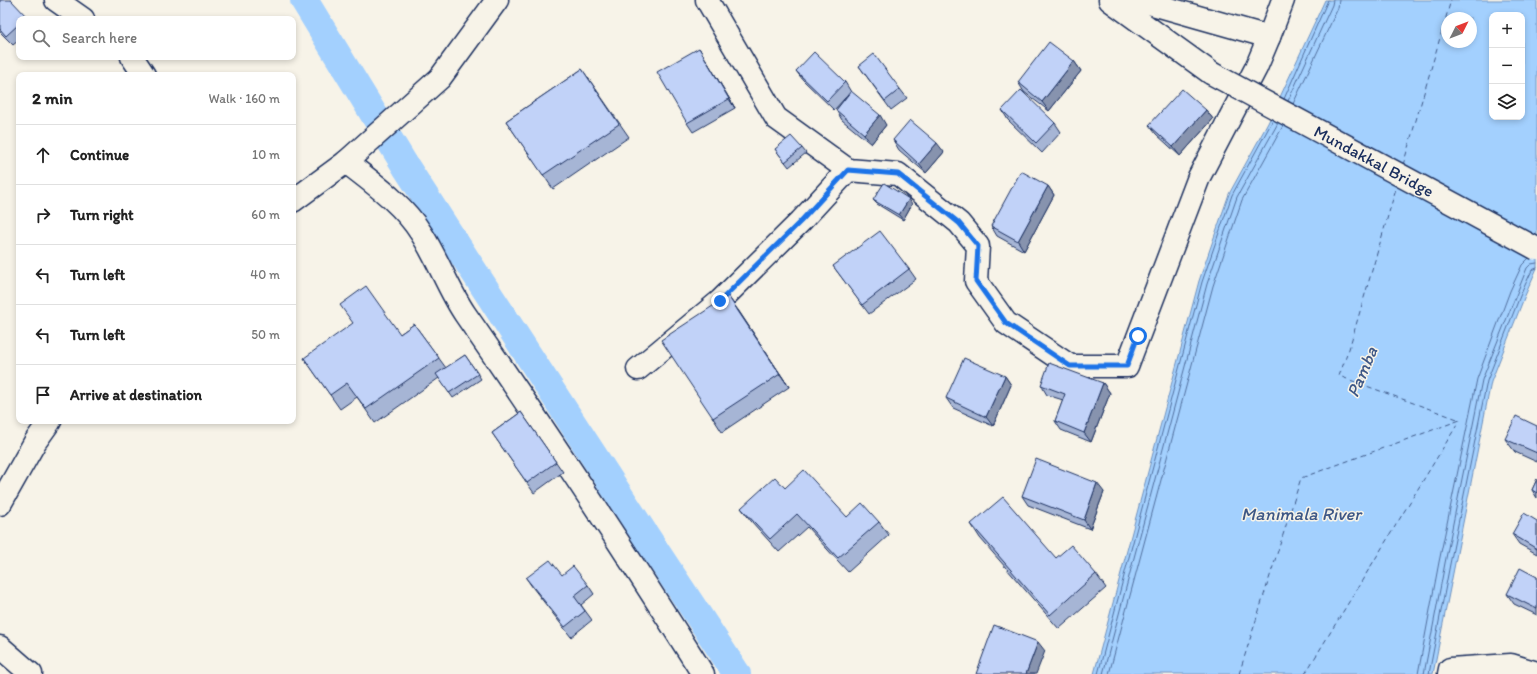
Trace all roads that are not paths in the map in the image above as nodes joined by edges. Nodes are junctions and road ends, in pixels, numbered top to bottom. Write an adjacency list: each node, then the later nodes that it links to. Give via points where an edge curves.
1 (56, 0): 7 (street)
2 (497, 0): 11 (street, via 440,78)
3 (707, 0): 12 (street, via 776,118)
4 (1110, 0): 14 (street, Mundakkal Bridge, bridge, via 1211,73)
5 (1138, 0): 8 (street)
6 (1283, 0): 8 (street)
7 (78, 16)
8 (1269, 38): 12 (street, via 1199,177 1127,366 1070,366 1006,323 976,281 978,246 959,223 898,174)
9 (134, 60): 10 (street)
10 (142, 72)
11 (354, 155): 13 (street); 21 (street, via 421,233 464,312 638,571)
12 (848, 170): 15 (street, via 801,221 720,301)
13 (296, 199)
14 (1537, 249)
15 (638, 369)
16 (48, 424): 17 (street)
17 (0, 504)
18 (0, 647): 20 (street)
19 (1537, 673): 22 (street, via 1511,665 1450,669)
20 (31, 674)
21 (703, 674)
22 (1449, 674)

